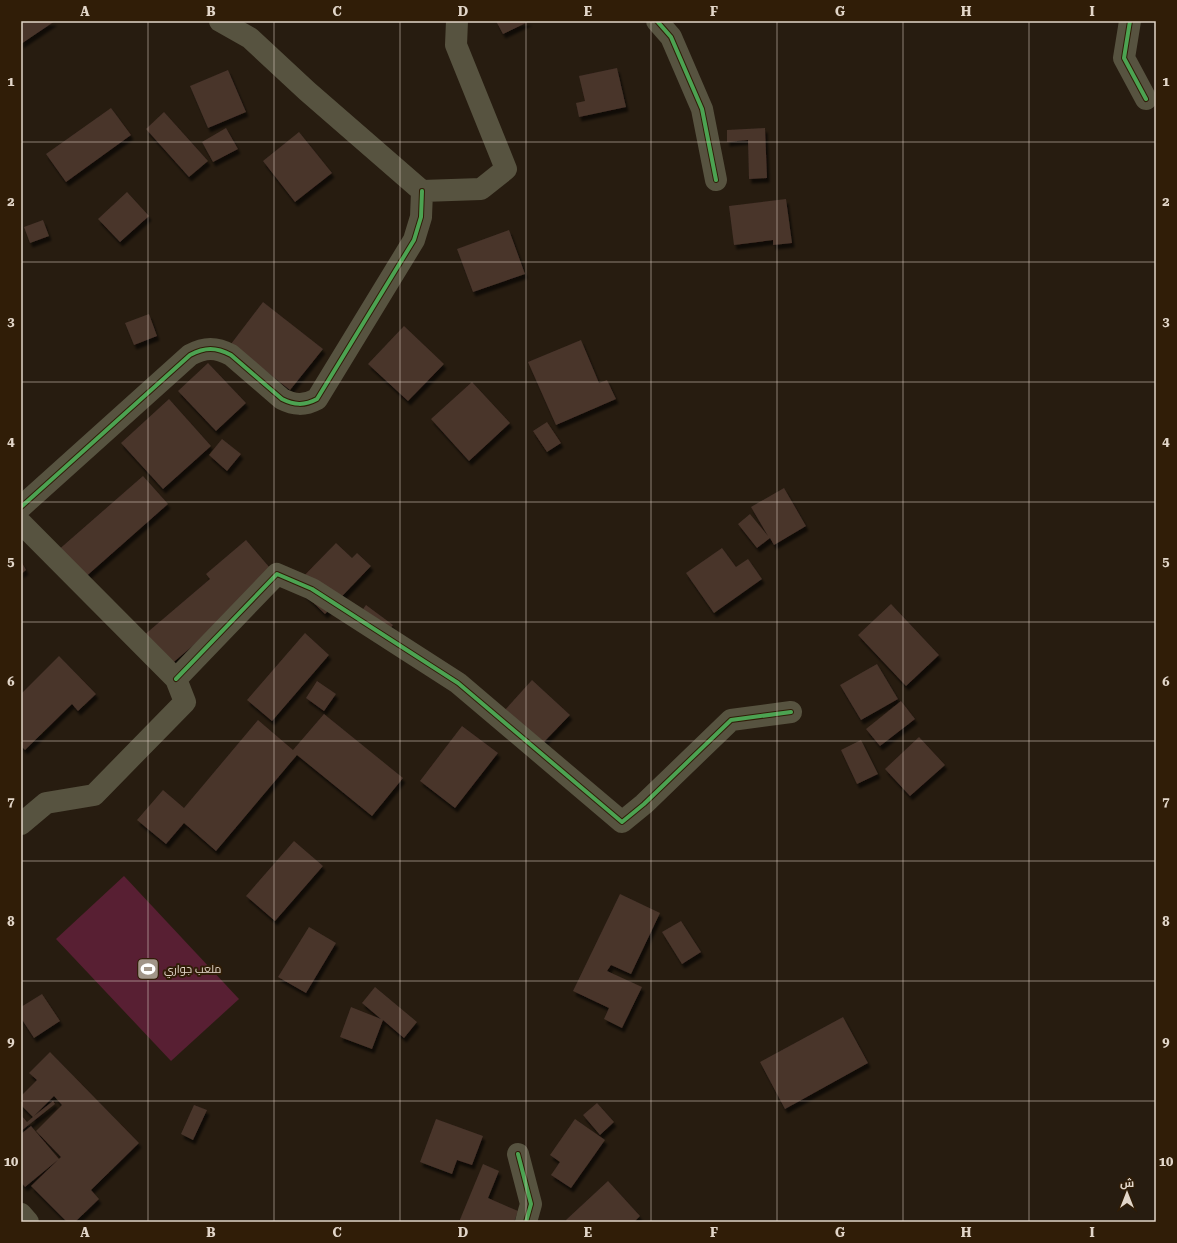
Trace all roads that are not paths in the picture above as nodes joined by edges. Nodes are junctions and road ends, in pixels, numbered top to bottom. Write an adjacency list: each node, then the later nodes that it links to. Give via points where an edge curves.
1 (220, 21): 7 (street, via 250,38)
2 (457, 21): 7 (street, via 456,45 506,169 481,189)
3 (657, 21): 6 (street, via 671,38 702,109)
4 (1130, 21): 5 (street, via 1124,58)
5 (1146, 99)
6 (716, 180)
7 (422, 191): 8 (street, via 421,217 414,240 317,399 309,403 290,403 221,350 198,350)
8 (21, 507)
9 (21, 523): 10 (street)
10 (176, 679): 11 (street, via 277,574 312,589 458,683 622,822 731,720); 12 (street, via 185,702 94,795 46,803)
11 (790, 712)
12 (21, 824)
13 (518, 1154): 16 (street, via 531,1204)
14 (21, 1214): 15 (street)
15 (28, 1222)
16 (526, 1222)

